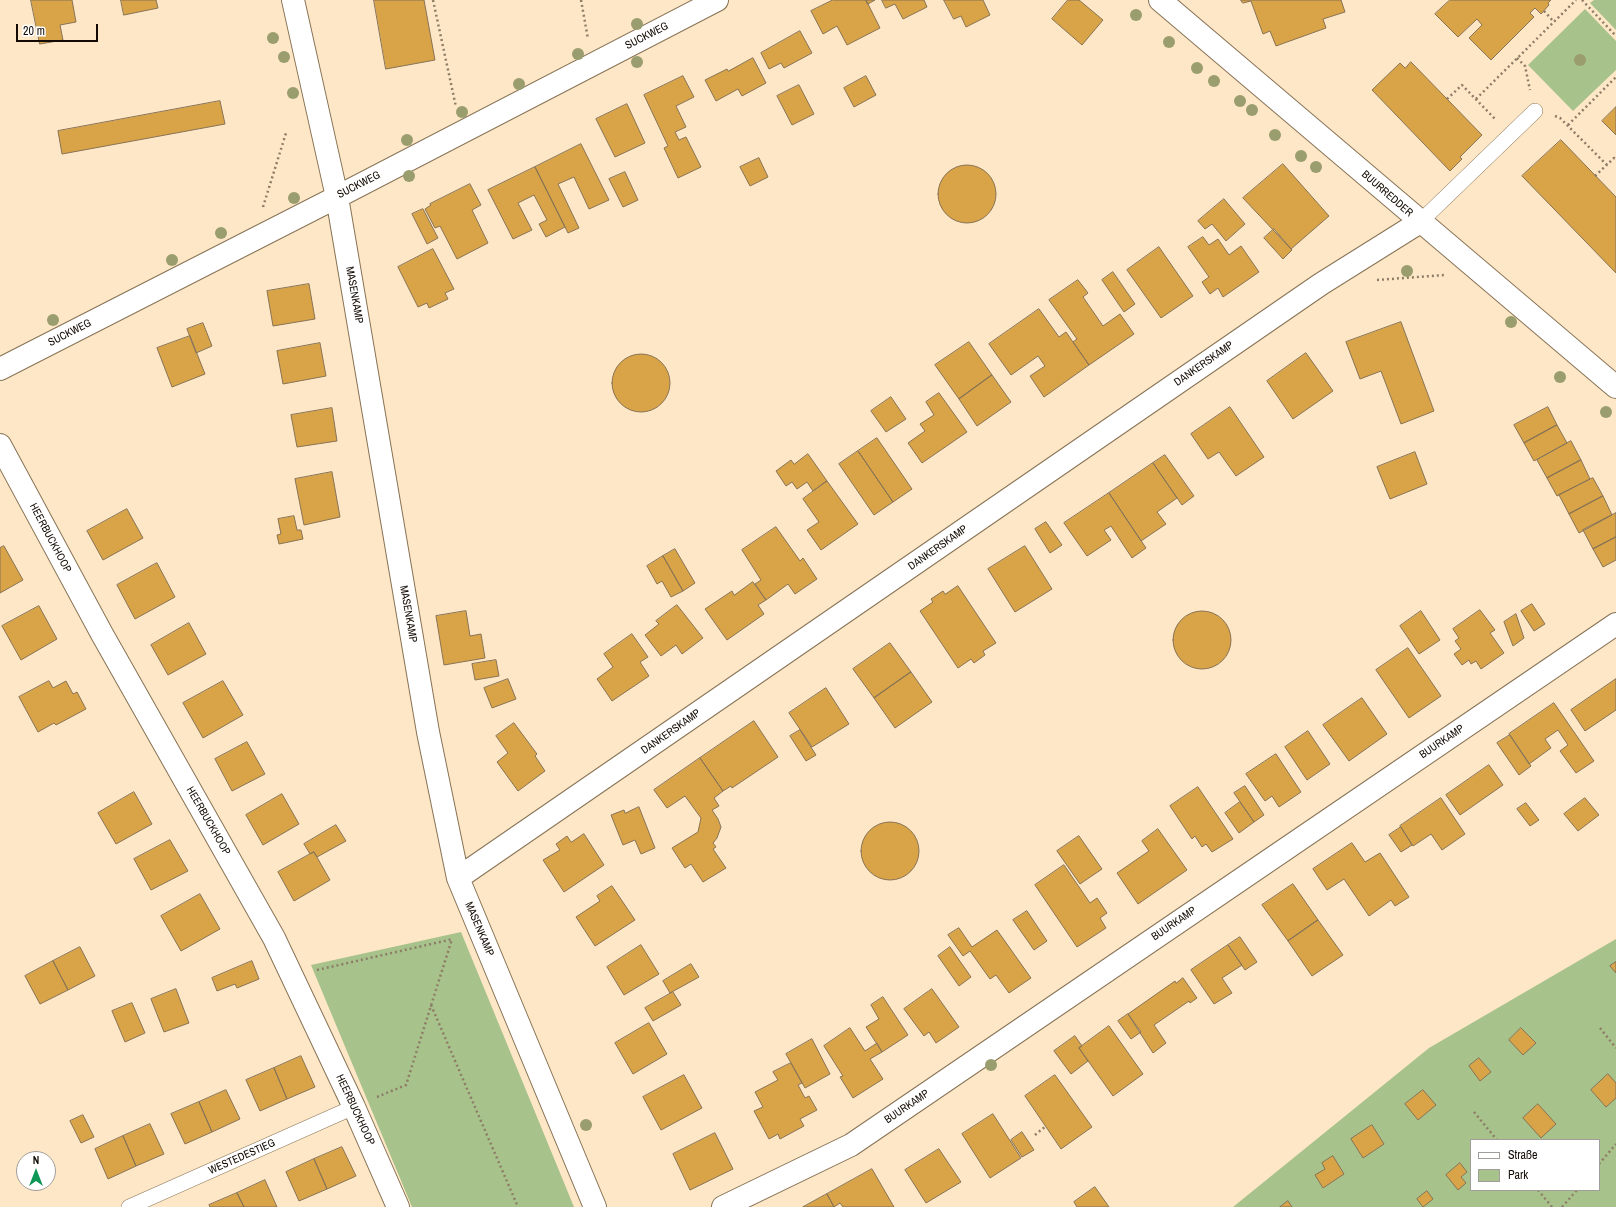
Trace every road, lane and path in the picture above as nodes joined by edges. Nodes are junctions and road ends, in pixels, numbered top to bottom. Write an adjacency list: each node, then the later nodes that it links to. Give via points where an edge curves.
1 (293, 0): 22 (street, MASENKAMP)
2 (433, 0): 17 (path)
3 (582, 0): 11 (path)
4 (717, 0): 11 (street, SUCKWEG)
5 (1160, 0): 23 (street, BUURREDDER)
6 (1576, 0): 9 (path)
7 (1582, 0): 10 (path)
8 (1544, 11): 9 (path)
9 (1554, 22): 14 (path)
10 (1616, 36)
11 (593, 64): 17 (street, SUCKWEG)
12 (1616, 77): 16 (path)
13 (1447, 99): 14 (path, via 1462,84)
14 (1476, 99): 19 (path, via 1498,121)
15 (1535, 111): 19 (lane)
16 (1568, 125)
17 (462, 132): 22 (street, SUCKWEG)
18 (286, 133): 24 (path)
19 (1508, 136): 23 (lane)
20 (1616, 160): 21 (path, via 1614,158)
21 (1595, 176)
22 (337, 197): 24 (street, SUCKWEG); 31 (street, MASENKAMP, via 428,732)
23 (1420, 222): 25 (street, BUURREDDER); 31 (street, DANKERSKAMP, via 1321,284)
24 (252, 240): 27 (street, SUCKWEG)
25 (1480, 272): 26 (path); 28 (street, BUURREDDER)
26 (1377, 280)
27 (0, 369)
28 (1616, 387)
29 (0, 445): 34 (street, HEERBUCKHOOP, via 102,634)
30 (1616, 624): 51 (street, BUURKAMP, via 851,1145)
31 (458, 878): 32 (street, MASENKAMP)
32 (481, 933): 33 (path); 50 (street, MASENKAMP)
33 (452, 939): 34 (path); 35 (path)
34 (293, 976): 38 (street, HEERBUCKHOOP)
35 (431, 1005): 38 (path, via 406,1085); 49 (path)
36 (1600, 1028): 37 (path)
37 (1616, 1048)
38 (354, 1107): 47 (lane, WESTEDESTIEG); 48 (street, HEERBUCKHOOP)
39 (1474, 1112): 42 (path)
40 (1046, 1126): 41 (path)
41 (1035, 1135)
42 (1496, 1139)
43 (1616, 1144): 44 (path)
44 (1600, 1163)
45 (1539, 1191): 52 (path)
46 (1576, 1191): 53 (path)
47 (129, 1207)
48 (398, 1207)
49 (518, 1207)
50 (595, 1207)
51 (723, 1207)
52 (1552, 1207)
53 (1562, 1207)

